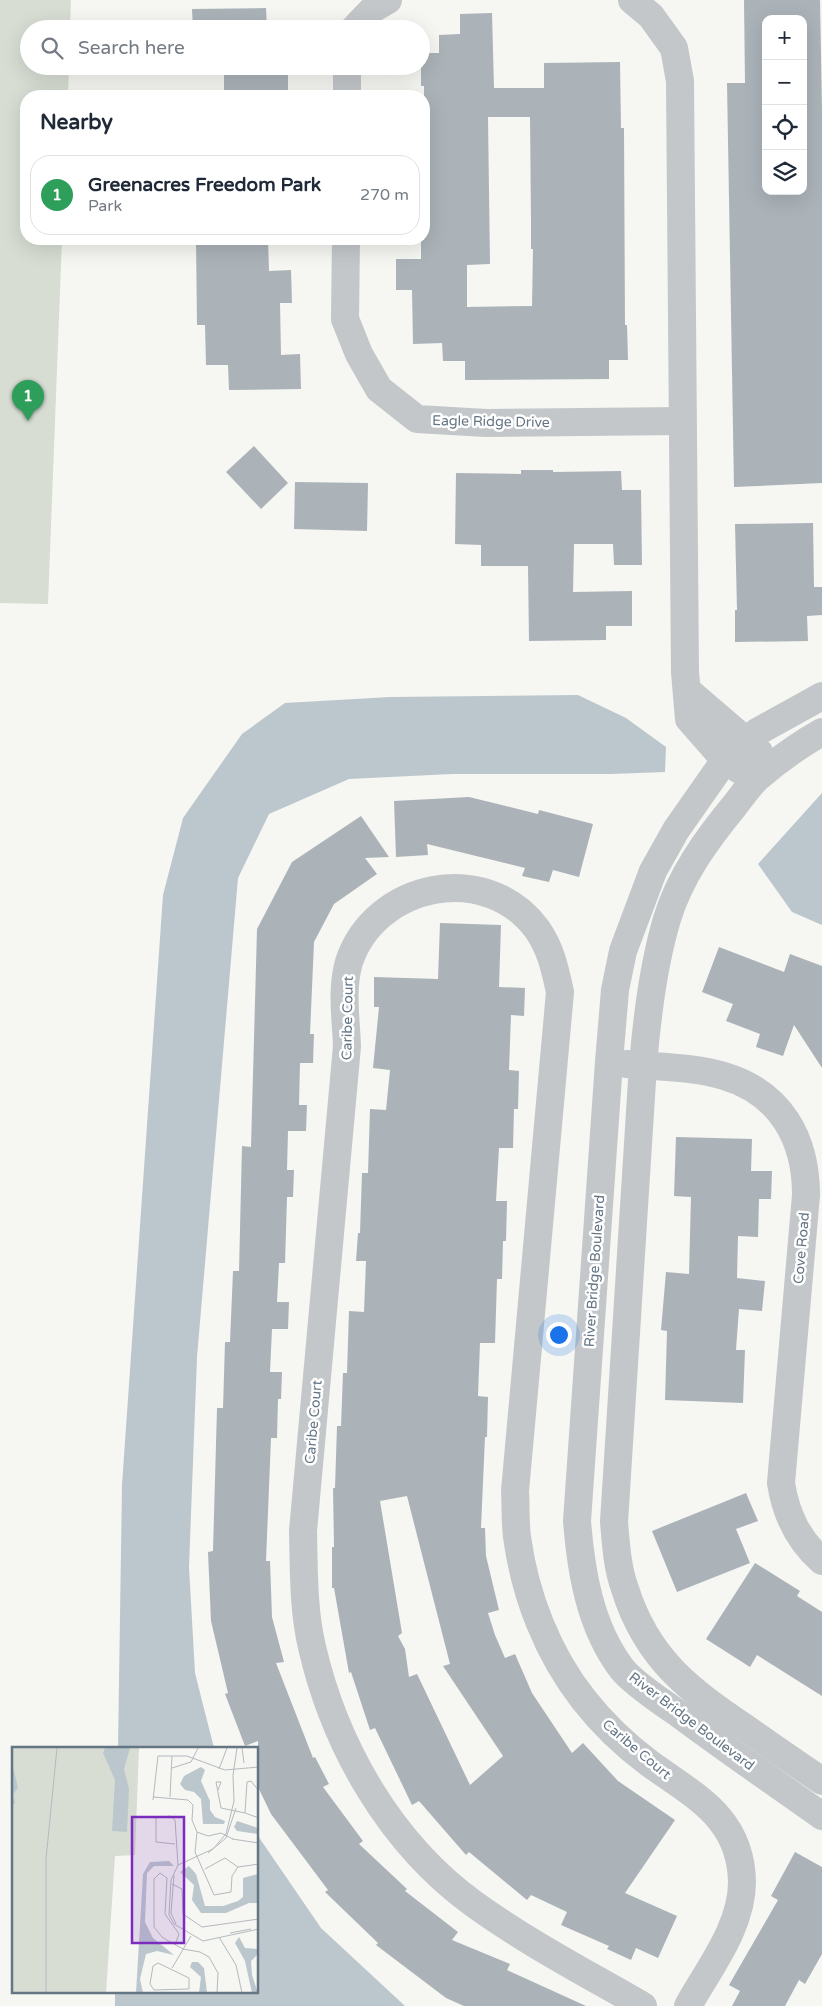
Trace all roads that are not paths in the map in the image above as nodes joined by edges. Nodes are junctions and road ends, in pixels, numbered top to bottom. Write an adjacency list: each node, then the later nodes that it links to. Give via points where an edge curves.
1 (388, 0): 3 (street)
2 (632, 0): 7 (street, via 651,16 674,48 680,81)
3 (363, 20)
4 (347, 75): 5 (street)
5 (347, 90)
6 (346, 245): 7 (street, Eagle Ridge Drive, via 346,319 359,354 379,389 417,419 486,423)
7 (682, 421): 8 (street)
8 (687, 690): 11 (street); 12 (street, via 689,719)
9 (822, 696): 11 (street, River Bridge Boulevard, via 757,732)
10 (822, 732): 13 (street, River Bridge Boulevard)
11 (746, 742): 12 (street, River Bridge Boulevard); 13 (street)
12 (724, 760): 13 (street); 14 (street, River Bridge Boulevard, via 676,830 642,897 622,951)
13 (765, 772): 15 (street, River Bridge Boulevard, via 709,836 668,917 655,970)
14 (609, 1062): 15 (street, Cove Road); 18 (street, River Bridge Boulevard, via 577,1521 588,1599 603,1636 622,1669 697,1728)
15 (643, 1065): 16 (street, Cove Road, via 723,1075 742,1082 774,1105 796,1138 803,1156 806,1195 781,1483 791,1522); 17 (street, River Bridge Boulevard, via 614,1522 624,1588 636,1619 674,1674 700,1697)
16 (822, 1561)
17 (822, 1781)
18 (822, 1816)
19 (643, 2006): 20 (street, Caribe Court, via 520,1935 473,1903 429,1865 369,1789 327,1702 312,1646 304,1589 303,1531 347,1046 346,981 349,962 357,944 381,914 414,894 432,889 470,889 506,902 535,927 554,961 560,992 515,1491 517,1536 525,1580 539,1622 558,1662 584,1699 648,1762 710,1806 732,1838 742,1881 741,1900 728,1936)
20 (688, 2006)

